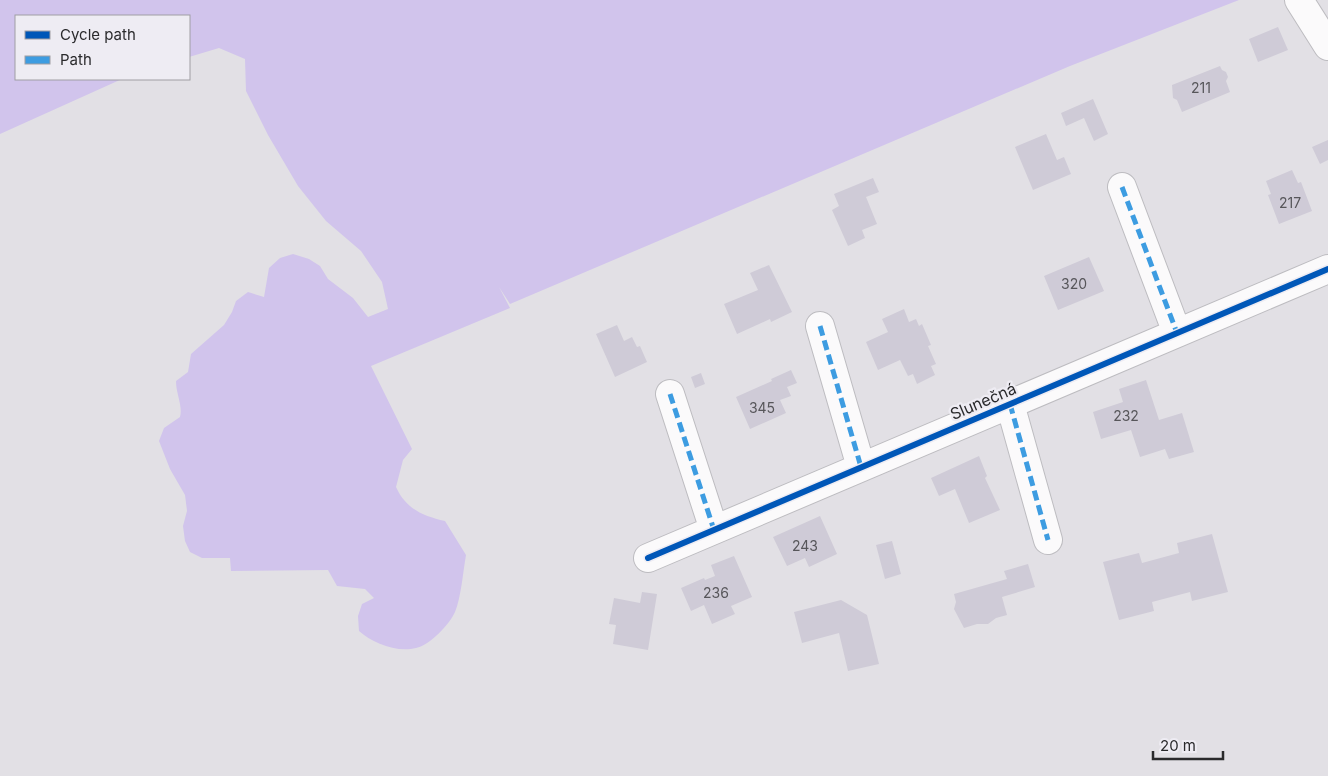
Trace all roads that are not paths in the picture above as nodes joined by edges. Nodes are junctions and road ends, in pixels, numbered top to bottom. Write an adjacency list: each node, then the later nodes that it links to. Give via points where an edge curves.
1 (1299, 0): 2 (street)
2 (1328, 46)
3 (1122, 186): 6 (street)
4 (1328, 268): 6 (street, Slunečná)
5 (820, 326): 9 (street)
6 (1176, 333): 8 (street, Slunečná)
7 (670, 394): 10 (street)
8 (1010, 404): 9 (street, Slunečná); 11 (street)
9 (861, 467): 10 (street, Slunečná)
10 (714, 530): 12 (street, Slunečná)
11 (1048, 540)
12 (648, 558)

